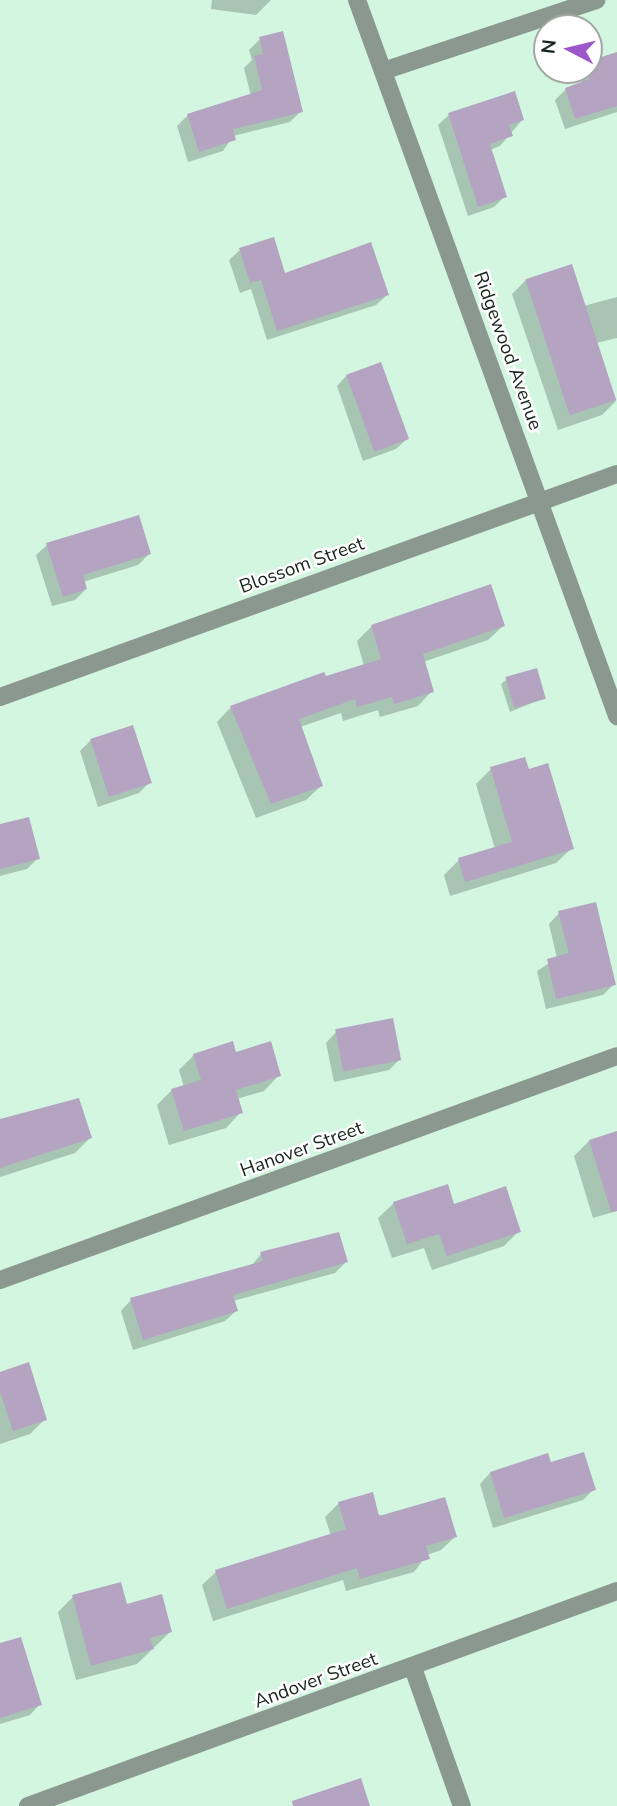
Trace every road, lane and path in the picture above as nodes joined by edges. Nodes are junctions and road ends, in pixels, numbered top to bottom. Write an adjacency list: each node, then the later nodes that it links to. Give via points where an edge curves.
1 (357, 0): 3 (street, Ridgewood Avenue)
2 (596, 0): 3 (street)
3 (383, 71): 5 (street, Ridgewood Avenue)
4 (617, 474): 5 (street, Blossom Street)
5 (539, 503): 6 (street, Blossom Street); 7 (street, Ridgewood Avenue)
6 (0, 697)
7 (617, 716)
8 (617, 1056): 9 (street, Hanover Street)
9 (0, 1280)
10 (617, 1591): 11 (street, Andover Street)
11 (413, 1668): 12 (street, Andover Street); 13 (street)
12 (28, 1806)
13 (462, 1806)

